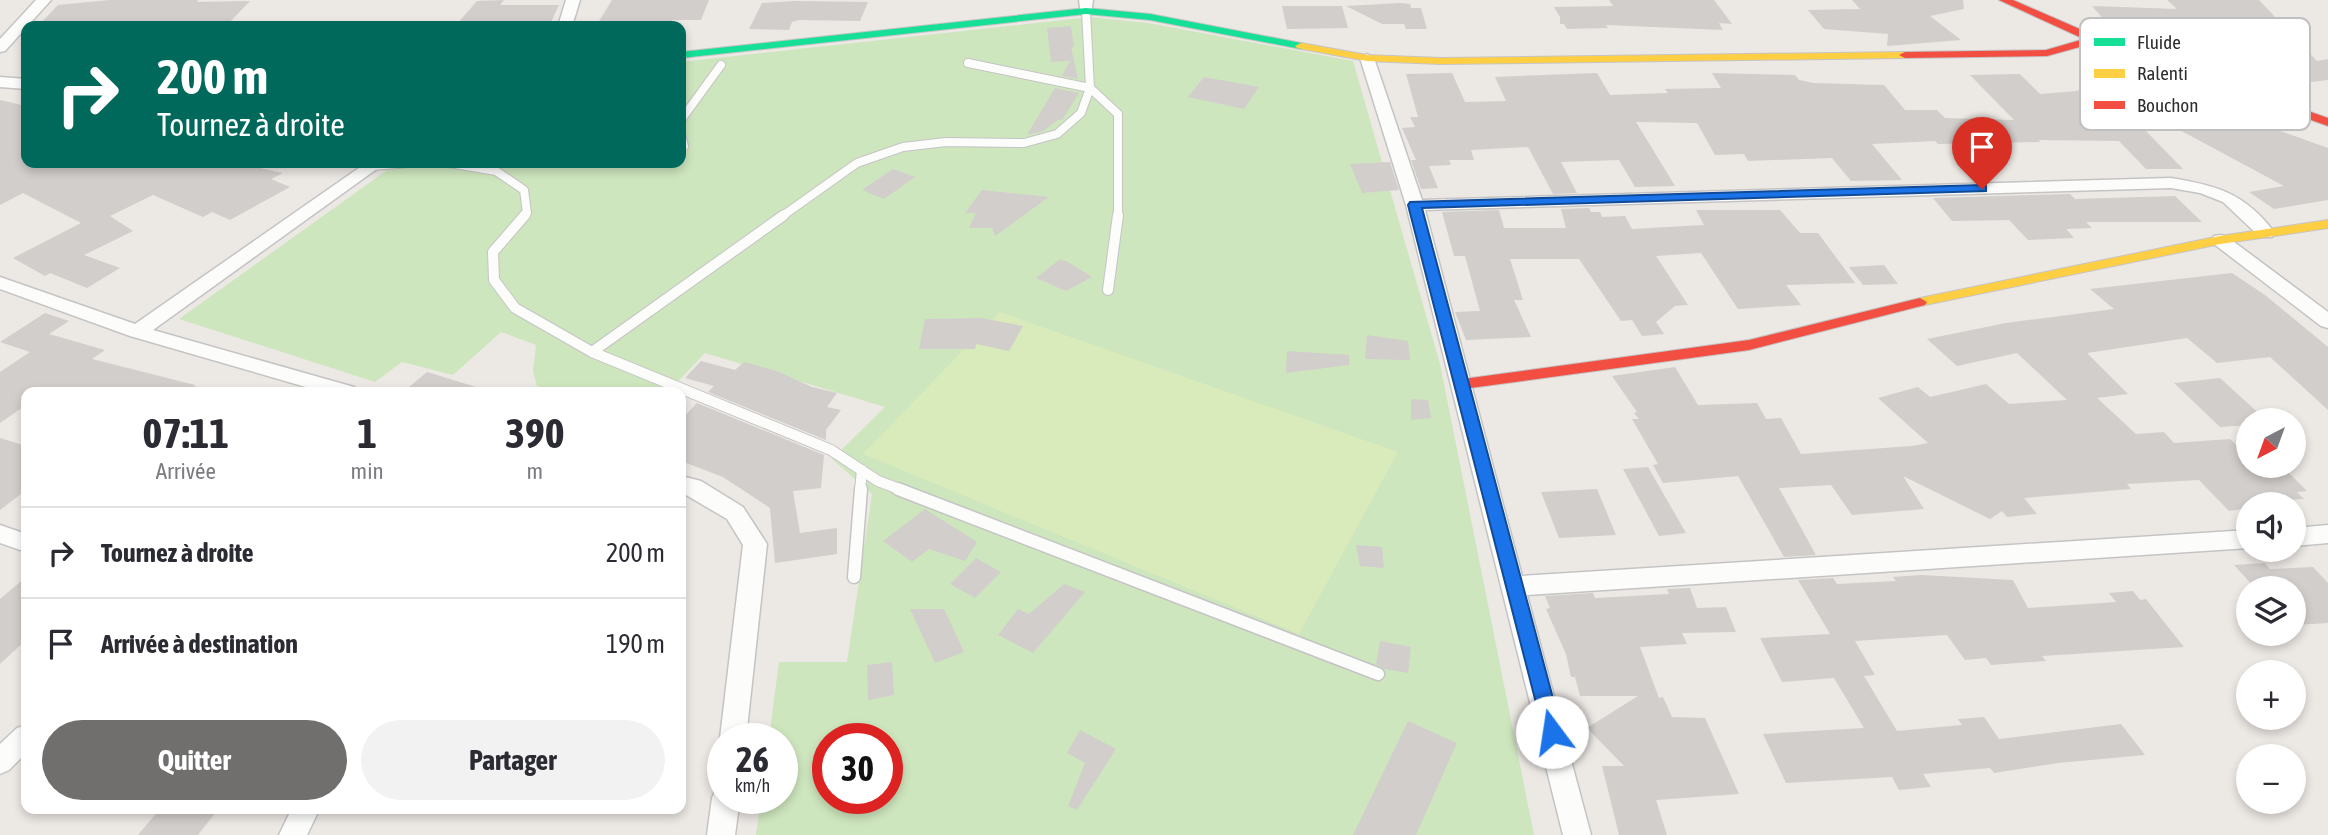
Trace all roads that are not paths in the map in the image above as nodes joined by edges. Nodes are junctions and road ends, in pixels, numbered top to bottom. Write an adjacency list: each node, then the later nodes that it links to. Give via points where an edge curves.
1 (44, 0): 5 (street)
2 (573, 0): 6 (street)
3 (2004, 0): 8 (street)
4 (1086, 6): 11 (street); 12 (street); 17 (lane)
5 (25, 21)
6 (567, 21)
7 (21, 25): 10 (street)
8 (2080, 33)
9 (2080, 43): 12 (street, via 2047,53 1441,61)
10 (0, 48)
11 (686, 54)
12 (1367, 58): 23 (street)
13 (968, 63): 17 (lane)
14 (721, 65): 18 (lane)
15 (0, 82): 16 (street)
16 (21, 84)
17 (1090, 88): 28 (lane, via 1118,114 1118,221); 31 (lane, via 1081,113 1057,134 1024,143 946,142 903,147 858,163)
18 (686, 113)
19 (2310, 116): 20 (street)
20 (2328, 122)
21 (364, 168): 30 (street)
22 (501, 168): 31 (lane, via 524,190 527,213 493,252 494,280 515,308)
23 (1415, 205): 25 (street, via 2171,183 2229,198); 32 (street)
24 (2328, 224): 25 (street)
25 (2266, 233): 26 (street)
26 (2220, 240): 29 (street); 32 (street, via 1962,291 1749,345)
27 (0, 283): 30 (street)
28 (1108, 290)
29 (2326, 317)
30 (137, 332): 33 (street)
31 (592, 352): 34 (lane)
32 (1463, 384): 44 (street)
33 (330, 387)
34 (677, 387)
35 (686, 391): 36 (lane, via 831,450)
36 (862, 470): 43 (lane); 45 (lane, via 891,486)
37 (686, 485): 46 (street, via 735,513 755,544)
38 (0, 534): 42 (street)
39 (2328, 534): 40 (street)
40 (2306, 536)
41 (2236, 540): 44 (street)
42 (21, 541)
43 (854, 577)
44 (1515, 586): 53 (street)
45 (1378, 674)
46 (735, 723)
47 (21, 741): 48 (street)
48 (0, 762)
49 (303, 814): 51 (street)
50 (724, 814): 52 (street)
51 (293, 835)
52 (722, 835)
53 (1577, 835)

